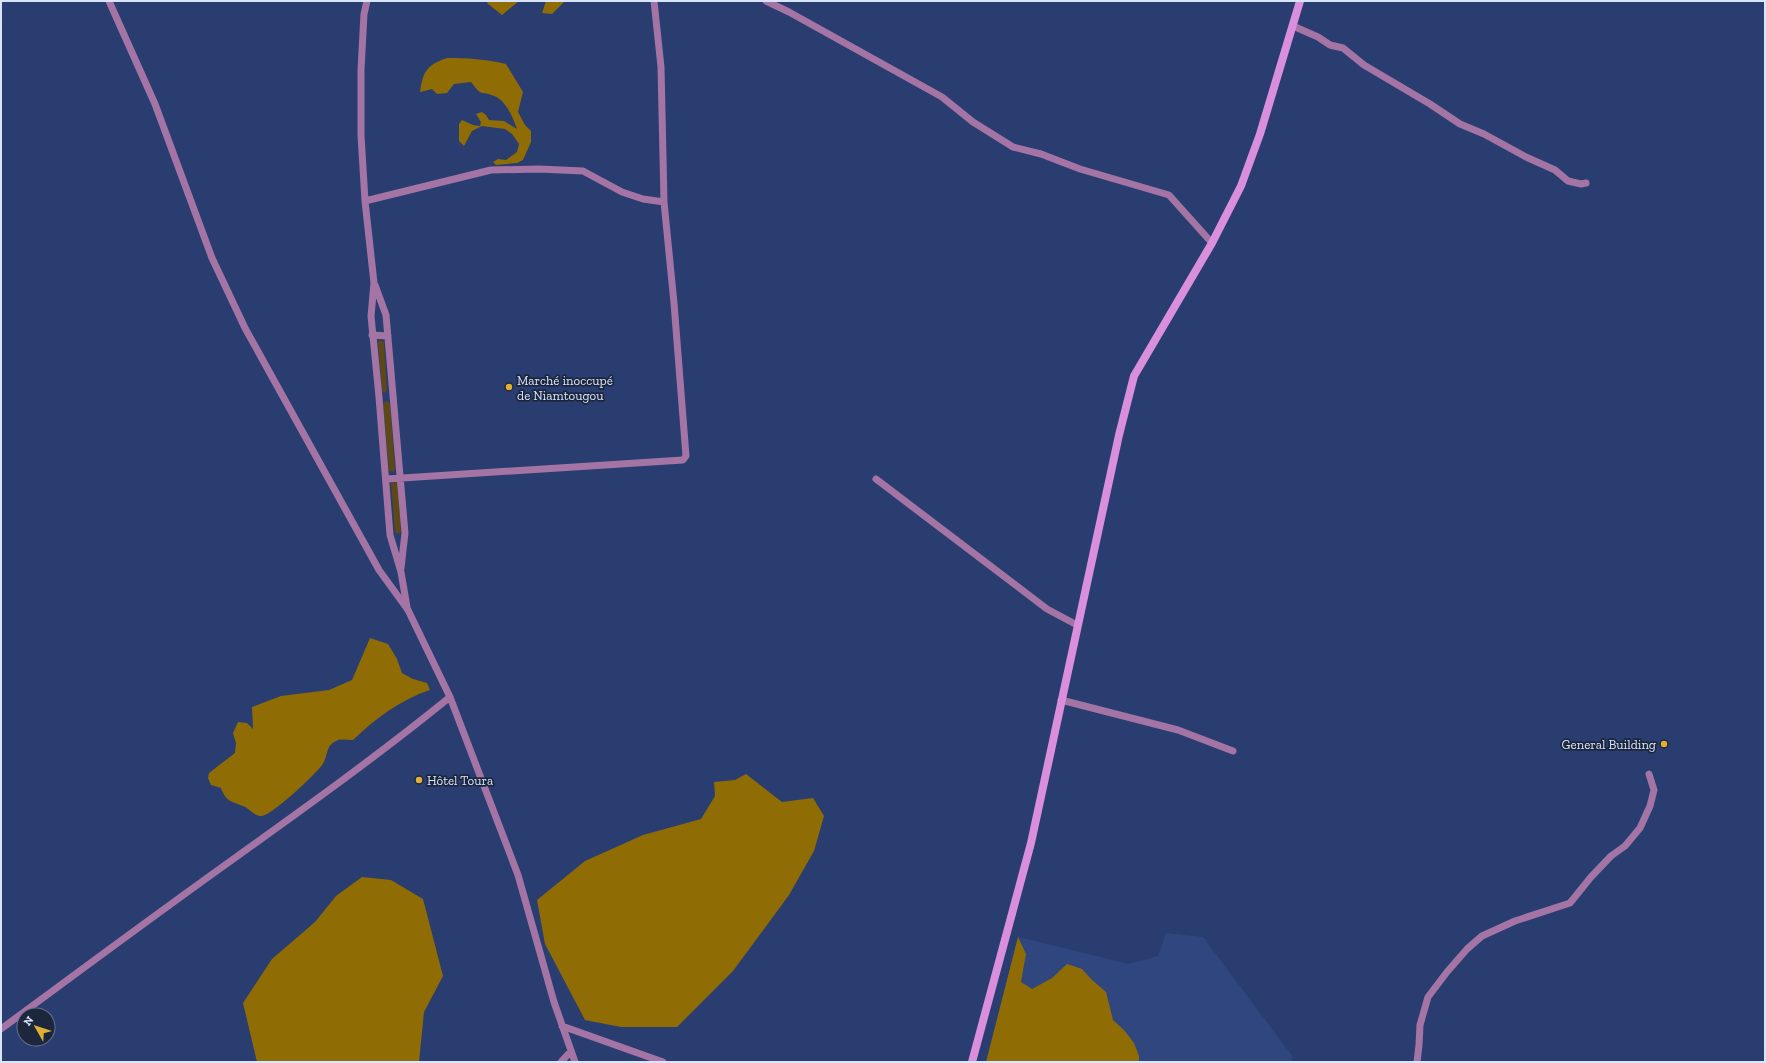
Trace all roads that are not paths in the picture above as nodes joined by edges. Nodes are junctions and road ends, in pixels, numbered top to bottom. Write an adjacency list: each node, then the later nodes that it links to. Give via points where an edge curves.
1 (110, 1): 20 (street, via 155,104 212,258 244,328 379,570)
2 (367, 1): 8 (street, via 361,70)
3 (654, 1): 9 (street, via 661,67)
4 (766, 1): 10 (street, via 942,98 973,122 1013,147 1169,195)
5 (1300, 1): 6 (main road)
6 (1293, 26): 7 (street, via 1330,45 1343,48 1364,65 1460,124 1555,170 1568,181); 10 (main road, via 1242,186)
7 (1586, 183)
8 (365, 201): 9 (street, via 491,170 538,169 583,171 622,192); 11 (street)
9 (664, 202): 16 (street, via 685,441 686,456 683,460)
10 (1212, 243): 21 (main road, via 1134,376 1118,435)
11 (374, 283): 12 (street); 13 (street, via 386,315)
12 (372, 335): 13 (street); 15 (street)
13 (388, 336): 14 (street)
14 (392, 396): 15 (street); 16 (street)
15 (379, 397): 17 (street)
16 (400, 478): 17 (street); 19 (street, via 405,533)
17 (386, 479): 19 (street, via 390,535)
18 (876, 479): 21 (street, via 1047,609)
19 (400, 572): 20 (street)
20 (408, 610): 22 (street)
21 (1077, 625): 23 (main road)
22 (450, 697): 26 (street, via 518,875); 27 (street, via 356,770)
23 (1061, 700): 24 (street, via 1178,730); 32 (main road, via 1031,843)
24 (1232, 750)
25 (1650, 774): 33 (street, via 1654,790 1640,828 1626,846 1611,856 1570,903 1515,921 1482,936 1447,972 1428,997 1420,1025)
26 (562, 1026): 28 (street); 31 (street)
27 (1, 1029)
28 (571, 1051): 29 (street); 30 (street)
29 (561, 1062)
30 (575, 1062)
31 (663, 1062)
32 (972, 1062)
33 (1417, 1062)

